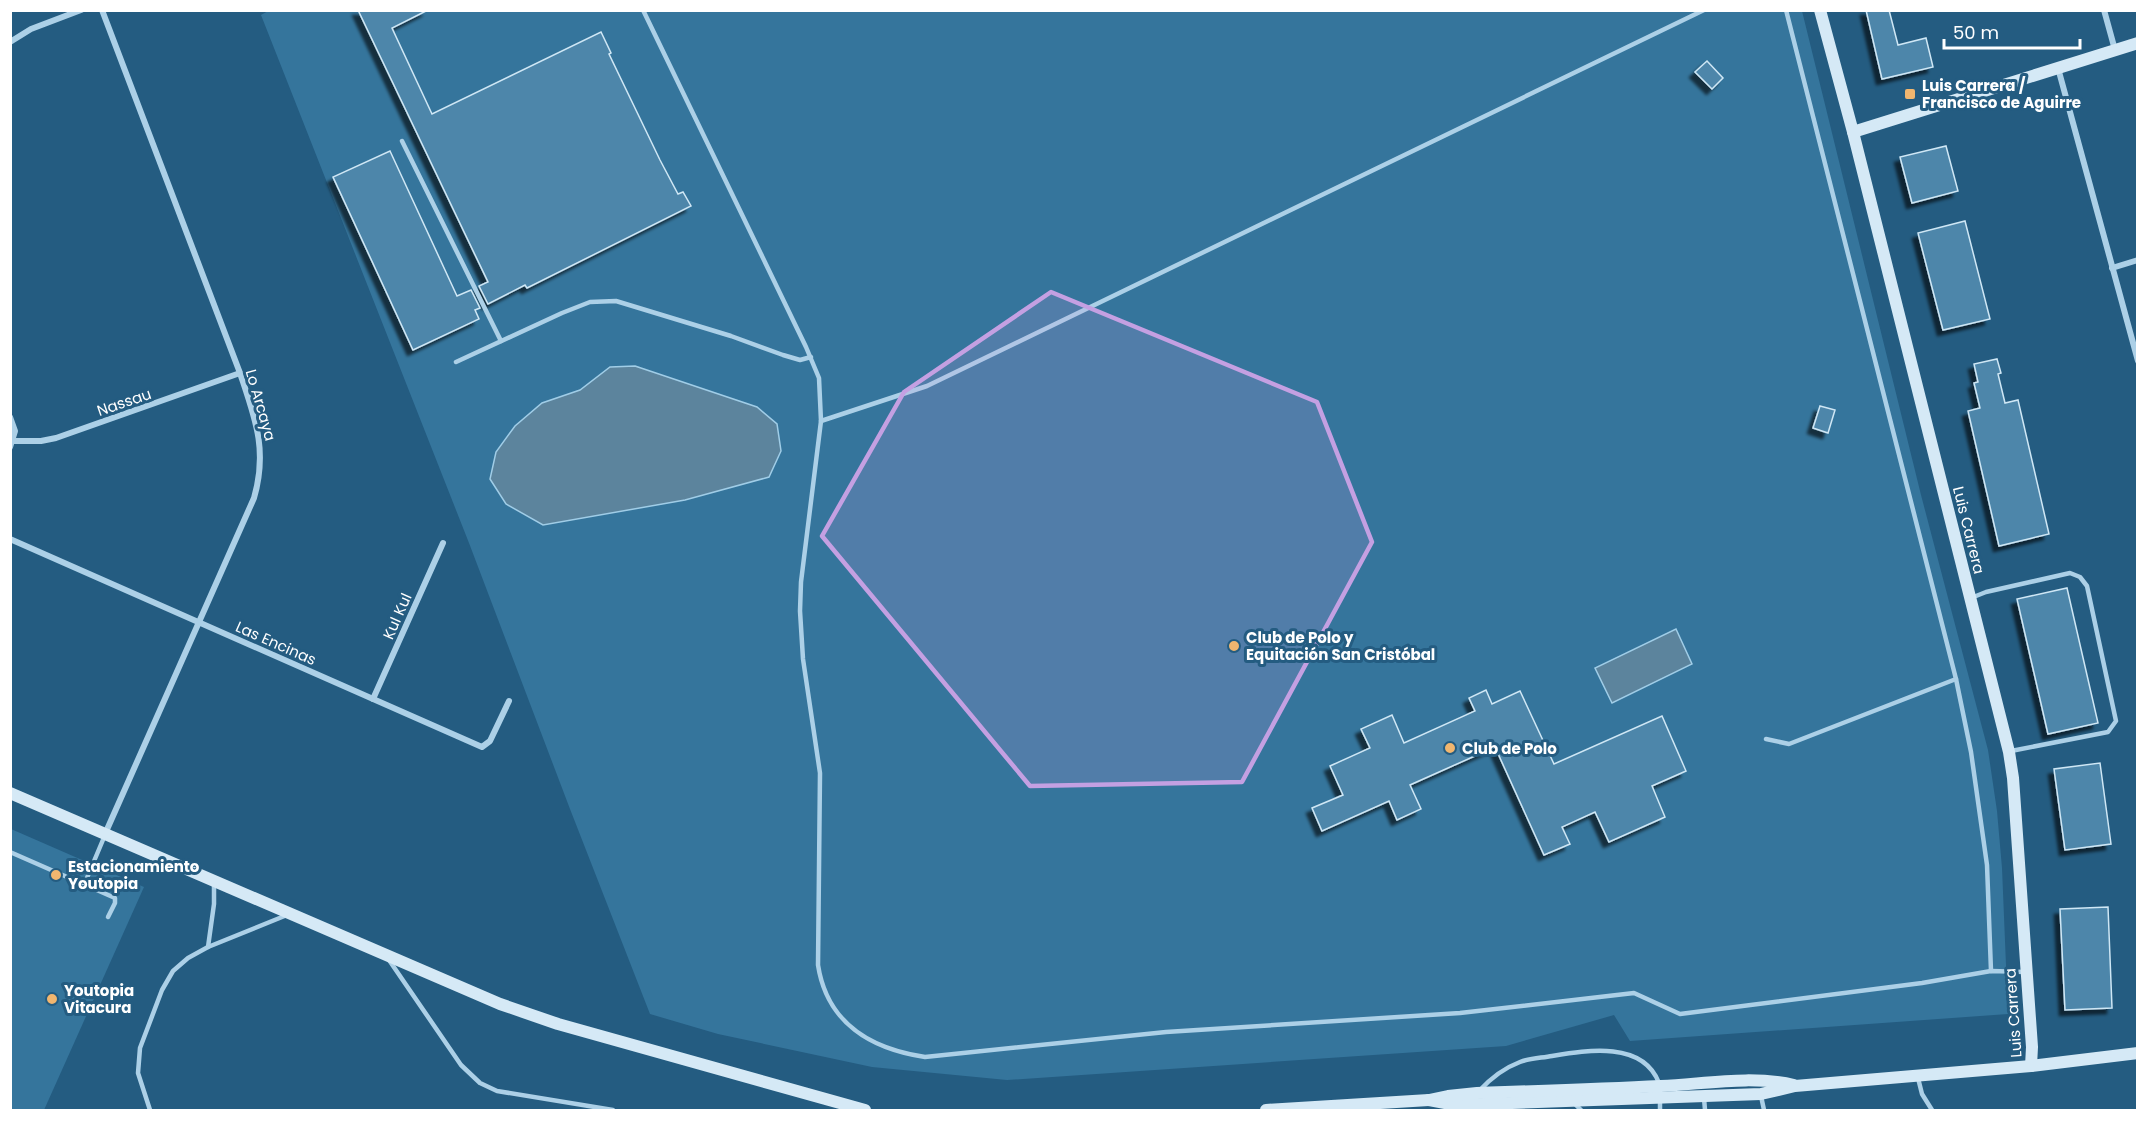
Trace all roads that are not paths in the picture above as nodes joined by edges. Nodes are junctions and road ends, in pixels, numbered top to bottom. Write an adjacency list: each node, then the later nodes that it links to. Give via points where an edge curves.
1 (81, 10): 8 (street, via 31,29)
2 (102, 10): 20 (street, Lo Arcaya)
3 (643, 10): 17 (lane)
4 (1704, 10): 22 (lane, via 927,386)
5 (1786, 10): 28 (lane)
6 (1820, 10): 12 (main road, Luis Carrera)
7 (2104, 10): 10 (street)
8 (10, 42)
9 (2138, 44): 10 (main road)
10 (2115, 50): 11 (main road)
11 (2058, 68): 12 (main road); 15 (street)
12 (1853, 132): 26 (main road, Luis Carrera)
13 (402, 141): 16 (lane)
14 (2138, 260): 15 (street)
15 (2112, 268): 18 (street)
16 (501, 341): 17 (lane, via 590,302 616,301 791,358); 19 (lane)
17 (811, 357): 22 (lane, via 819,378)
18 (2138, 361)
19 (456, 362)
20 (240, 373): 23 (street, Nassau, via 56,438); 27 (street, Lo Arcaya, via 259,433 258,483)
21 (10, 417): 23 (street, via 15,431)
22 (822, 421): 42 (lane, via 800,611 820,773 818,965 829,999 848,1026 880,1045 925,1057 1166,1032 1460,1013 1634,993 1680,1014)
23 (12, 444)
24 (10, 539): 27 (street, Las Encinas)
25 (443, 543): 29 (street, Kul Kul)
26 (1971, 598): 32 (main road, Luis Carrera); 32 (lane, via 2070,573 2080,577 2086,586 2116,721 2108,732)
27 (199, 622): 29 (street, Las Encinas); 34 (street, Lo Arcaya)
28 (1956, 679): 31 (lane, via 1789,744); 42 (lane, via 1987,865)
29 (373, 699): 30 (street, Las Encinas, via 482,747 490,741)
30 (509, 701)
31 (1766, 740)
32 (2009, 752): 43 (main road, Luis Carrera)
33 (10, 793): 34 (main road)
34 (105, 834): 36 (main road); 37 (lane)
35 (10, 852): 37 (lane)
36 (214, 882): 38 (main road); 40 (lane)
37 (84, 885): 39 (lane, via 115,898)
38 (290, 914): 40 (lane); 41 (main road)
39 (108, 917)
40 (207, 947): 54 (lane, via 173,971 148,1023 138,1073)
41 (386, 955): 55 (lane, via 461,1065 480,1083 497,1091); 56 (main road, via 500,1004 558,1024)
42 (1991, 971): 43 (lane)
43 (2026, 972): 45 (main road, Luis Carrera)
44 (2138, 1053): 45 (main road)
45 (2031, 1065): 46 (main road)
46 (1917, 1076): 47 (main road); 61 (lane)
47 (1795, 1086): 49 (main road); 51 (main road, via 1758,1081)
48 (1477, 1093): 51 (main road); 51 (lane, via 1499,1073 1521,1062 1611,1051 1639,1059 1648,1066 1656,1075); 52 (main road)
49 (1761, 1094): 50 (main road); 60 (lane)
50 (1704, 1097): 51 (main road); 59 (lane)
51 (1660, 1098): 53 (main road)
52 (1429, 1100): 53 (main road, via 1456,1105); 57 (main road)
53 (1572, 1101): 58 (lane)
54 (150, 1110)
55 (613, 1110)
56 (865, 1110)
57 (1266, 1110)
58 (1581, 1110)
59 (1705, 1110)
60 (1764, 1110)
61 (1932, 1110)

